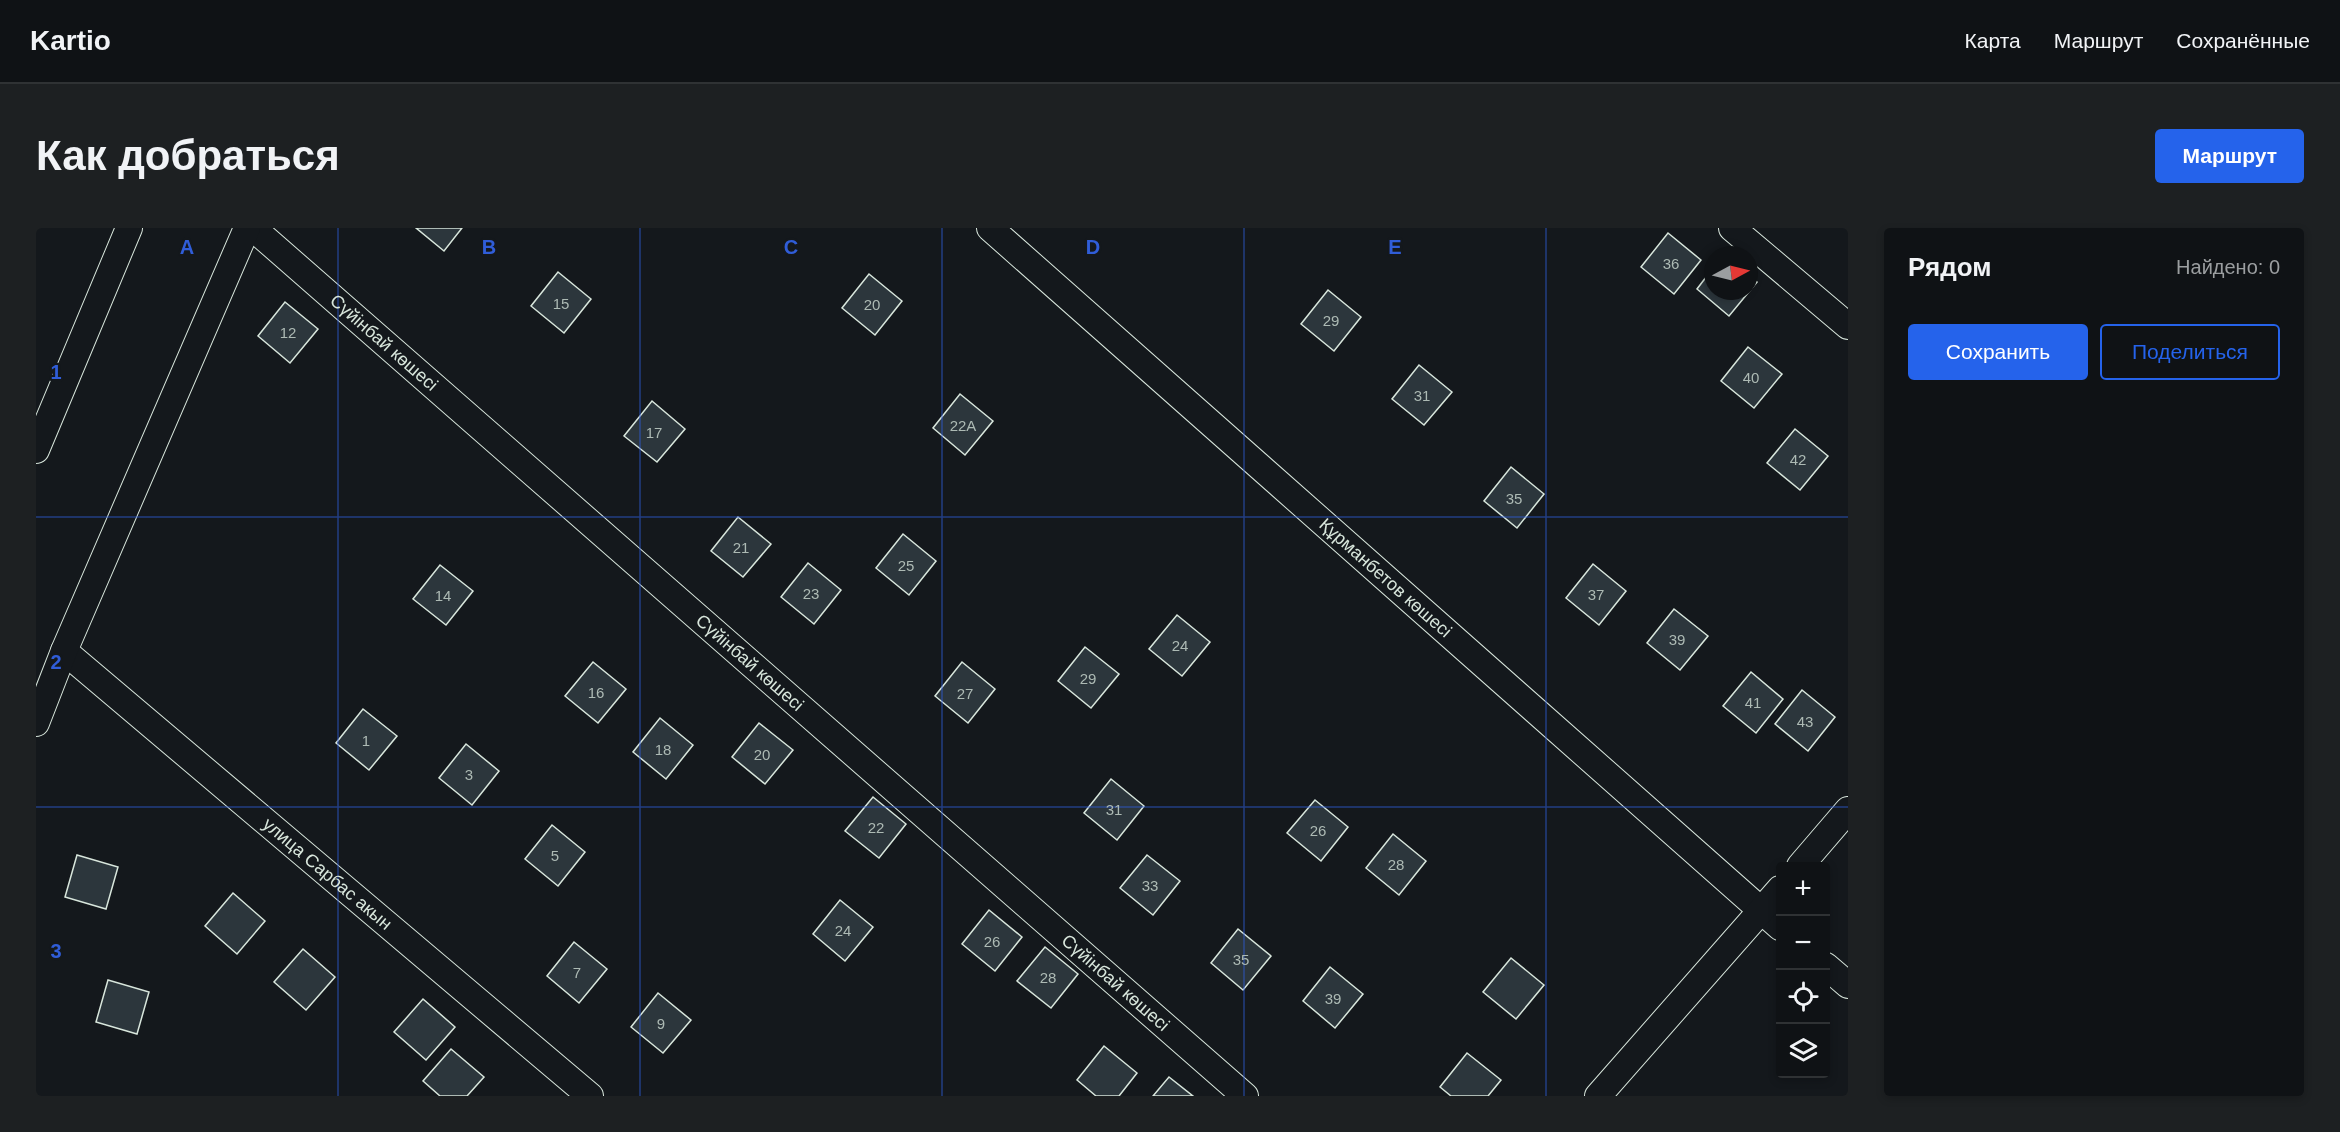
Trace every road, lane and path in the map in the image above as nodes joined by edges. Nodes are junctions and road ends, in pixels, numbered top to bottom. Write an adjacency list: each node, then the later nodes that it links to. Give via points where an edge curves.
1 (129, 228): 7 (street)
2 (247, 228): 8 (street)
3 (254, 228): 17 (street, Сүйінбай көшесі)
4 (990, 228): 13 (street, Құрманбетов көшесі)
5 (1732, 228): 6 (street)
6 (1848, 326)
7 (36, 450)
8 (64, 651): 9 (street); 16 (street, улица Сарбас акын)
9 (36, 723)
10 (1848, 810): 11 (street)
11 (1804, 862)
12 (1776, 902): 13 (street)
13 (1771, 919): 18 (street)
14 (1830, 969): 15 (street)
15 (1848, 985)
16 (590, 1096)
17 (1245, 1096)
18 (1598, 1096)

